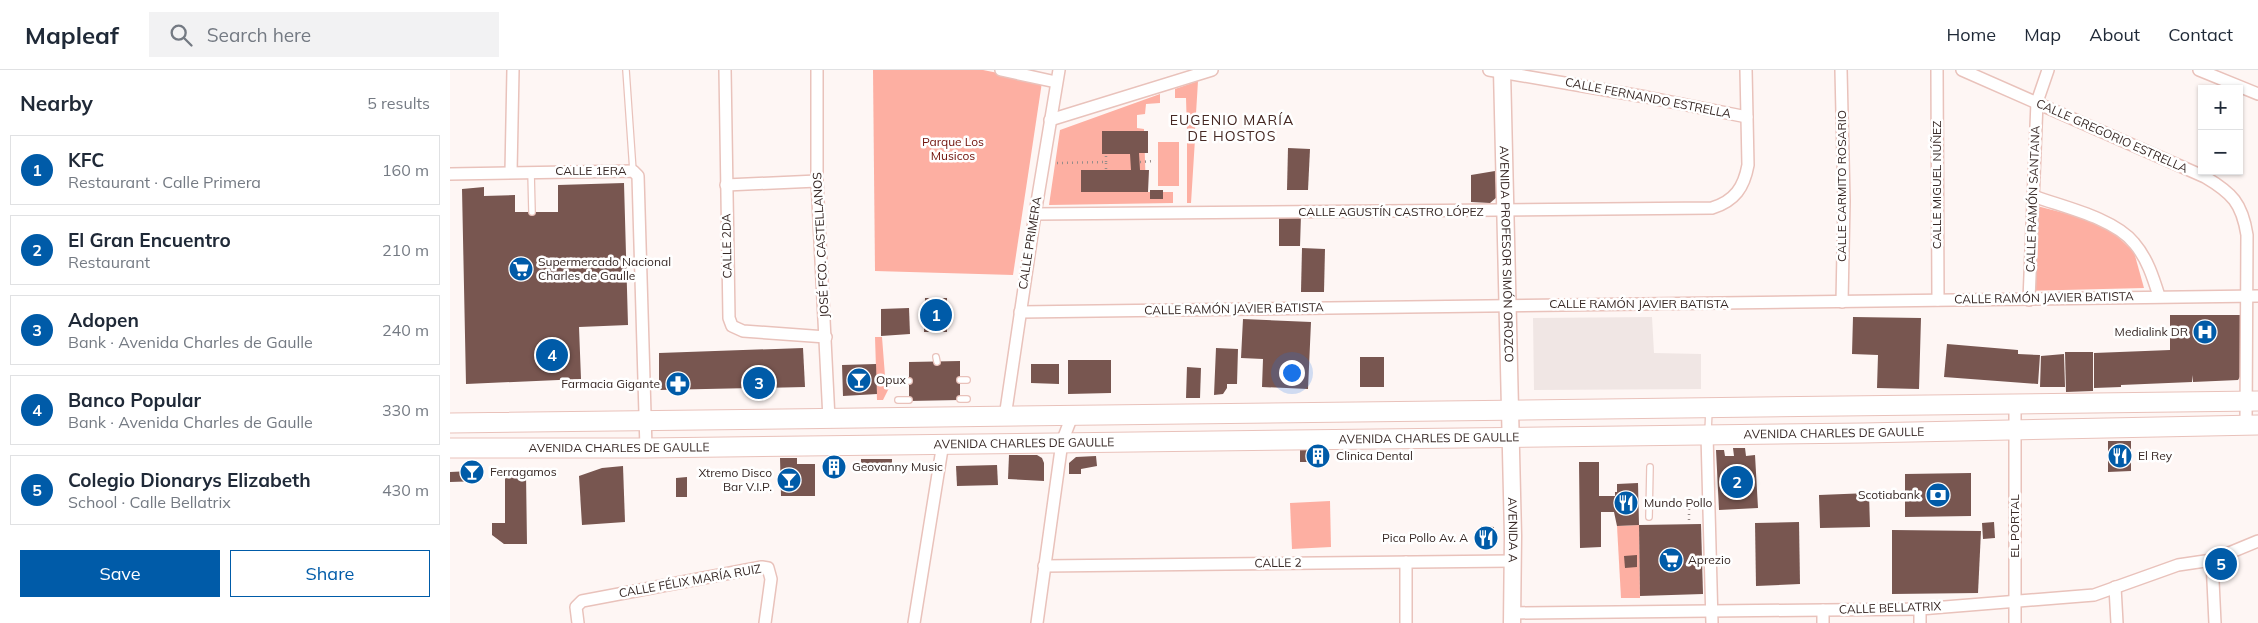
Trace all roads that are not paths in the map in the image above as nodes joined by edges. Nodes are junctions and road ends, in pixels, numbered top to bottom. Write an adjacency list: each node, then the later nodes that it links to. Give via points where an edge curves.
1 (513, 70): 21 (street)
2 (626, 70): 20 (lane)
3 (725, 70): 25 (street, CALLE 2DA)
4 (817, 70): 24 (street, JOSÉ FCO. CASTELLANOS)
5 (1002, 70): 15 (street)
6 (1059, 70): 15 (street, CALLE PRIMERA)
7 (1212, 70): 19 (street)
8 (1746, 70): 18 (street, CALLE AGUSTÍN CASTRO LÓPEZ)
9 (1841, 70): 34 (street, CALLE CARMITO ROSARIO)
10 (1936, 70): 32 (street, CALLE MIGUEL NÚÑEZ)
11 (1962, 70): 17 (street, CALLE GREGORIO ESTRELLA)
12 (2048, 70): 17 (street, CALLE RAMÓN SANTANA)
13 (2199, 70): 16 (street)
14 (1498, 71): 18 (street, CALLE FERNANDO ESTRELLA); 28 (main road, AVENIDA PROFESOR SIMÓN OROZCO)
15 (1056, 82): 19 (street, CALLE PRIMERA)
16 (2258, 94)
17 (2036, 102): 26 (street, CALLE RAMÓN SANTANA); 31 (street, CALLE GREGORIO ESTRELLA, via 2221,186 2238,203 2244,215)
18 (1747, 117): 28 (street, CALLE AGUSTÍN CASTRO LÓPEZ, via 1746,177 1735,196 1724,205 1703,209)
19 (1050, 120): 29 (street, CALLE PRIMERA)
20 (633, 171): 22 (street, CALLE 1ERA); 53 (street, CALLE 1ERA, via 638,176)
21 (511, 172): 22 (street, CALLE 1ERA); 23 (street, CALLE 1ERA)
22 (531, 172): 27 (lane)
23 (450, 174)
24 (817, 181): 25 (street); 37 (street, JOSÉ FCO. CASTELLANOS)
25 (726, 185): 37 (street, CALLE 2DA, via 729,318 732,326 743,331)
26 (2033, 196): 30 (street, via 2122,231 2145,258); 33 (street, CALLE RAMÓN SANTANA)
27 (532, 212)
28 (1506, 212): 29 (street, CALLE AGUSTÍN CASTRO LÓPEZ); 35 (main road, AVENIDA PROFESOR SIMÓN OROZCO)
29 (1035, 214): 36 (street, CALLE PRIMERA)
30 (2159, 296): 31 (street, CALLE RAMÓN JAVIER BATISTA); 33 (street, CALLE RAMÓN JAVIER BATISTA)
31 (2253, 296): 46 (street, CALLE GREGORIO ESTRELLA)
32 (1938, 300): 33 (street, CALLE RAMÓN JAVIER BATISTA); 34 (street, CALLE RAMÓN JAVIER BATISTA)
33 (2029, 300)
34 (1842, 302): 35 (street, CALLE RAMÓN JAVIER BATISTA)
35 (1507, 305): 36 (street, CALLE RAMÓN JAVIER BATISTA); 49 (main road, AVENIDA PROFESOR SIMÓN OROZCO)
36 (1020, 312): 51 (street, CALLE PRIMERA)
37 (826, 337): 52 (street, JOSÉ FCO. CASTELLANOS)
38 (960, 380): 39 (lane)
39 (967, 380)
40 (899, 381): 41 (lane)
41 (909, 381)
42 (960, 399): 43 (lane)
43 (967, 399)
44 (898, 400): 45 (lane)
45 (909, 400)
46 (2252, 401): 47 (main road, AVENIDA CHARLES DE GAULLE); 55 (street, CALLE GREGORIO ESTRELLA)
47 (2015, 402): 48 (main road, AVENIDA CHARLES DE GAULLE); 56 (street, EL PORTAL)
48 (1709, 408): 49 (main road, AVENIDA CHARLES DE GAULLE); 57 (lane)
49 (1510, 411): 50 (main road, AVENIDA CHARLES DE GAULLE); 58 (main road, AVENIDA PROFESOR SIMÓN OROZCO)
50 (1072, 416): 51 (main road, AVENIDA CHARLES DE GAULLE); 59 (street)
51 (1005, 417): 52 (main road, AVENIDA CHARLES DE GAULLE)
52 (829, 419): 53 (main road, AVENIDA CHARLES DE GAULLE)
53 (645, 421): 54 (main road, AVENIDA CHARLES DE GAULLE); 62 (street, CALLE 1ERA)
54 (450, 423)
55 (2252, 425): 56 (main road, AVENIDA CHARLES DE GAULLE)
56 (2016, 429): 57 (main road, AVENIDA CHARLES DE GAULLE); 71 (street, EL PORTAL)
57 (1708, 435): 58 (main road, AVENIDA CHARLES DE GAULLE); 74 (street)
58 (1510, 437): 59 (main road, AVENIDA CHARLES DE GAULLE); 67 (main road, AVENIDA A)
59 (1062, 442): 60 (main road, AVENIDA CHARLES DE GAULLE); 69 (street)
60 (943, 443): 62 (main road, AVENIDA CHARLES DE GAULLE); 79 (street)
61 (450, 448): 62 (main road, AVENIDA CHARLES DE GAULLE)
62 (646, 448)
63 (1650, 467): 64 (lane)
64 (1648, 517)
65 (2258, 541): 66 (street, CALLE BELLATRIX)
66 (2212, 560): 70 (street, CALLE BELLATRIX, via 2178,565); 86 (street)
67 (1512, 561): 68 (street, CALLE 2); 75 (main road, AVENIDA A)
68 (1406, 562): 69 (street, CALLE 2); 81 (street)
69 (1044, 566): 80 (street)
70 (2115, 587): 71 (street, CALLE BELLATRIX, via 2094,595); 85 (street)
71 (2014, 601): 72 (street, CALLE BELLATRIX); 84 (street, EL PORTAL)
72 (1920, 609): 73 (street, CALLE BELLATRIX); 83 (street)
73 (1823, 610): 74 (street, CALLE BELLATRIX); 82 (street)
74 (1711, 617): 76 (street, CALLE BELLATRIX)
75 (1512, 618): 76 (street, CALLE BELLATRIX)
76 (1615, 618)
77 (578, 623): 78 (street, CALLE FÉLIX MARÍA RUIZ, via 576,607 582,600 762,567 768,568 772,579)
78 (765, 623)
79 (914, 623)
80 (1037, 623)
81 (1406, 623)
82 (1823, 623)
83 (1920, 623)
84 (2015, 623)
85 (2117, 623)
86 (2215, 623)

